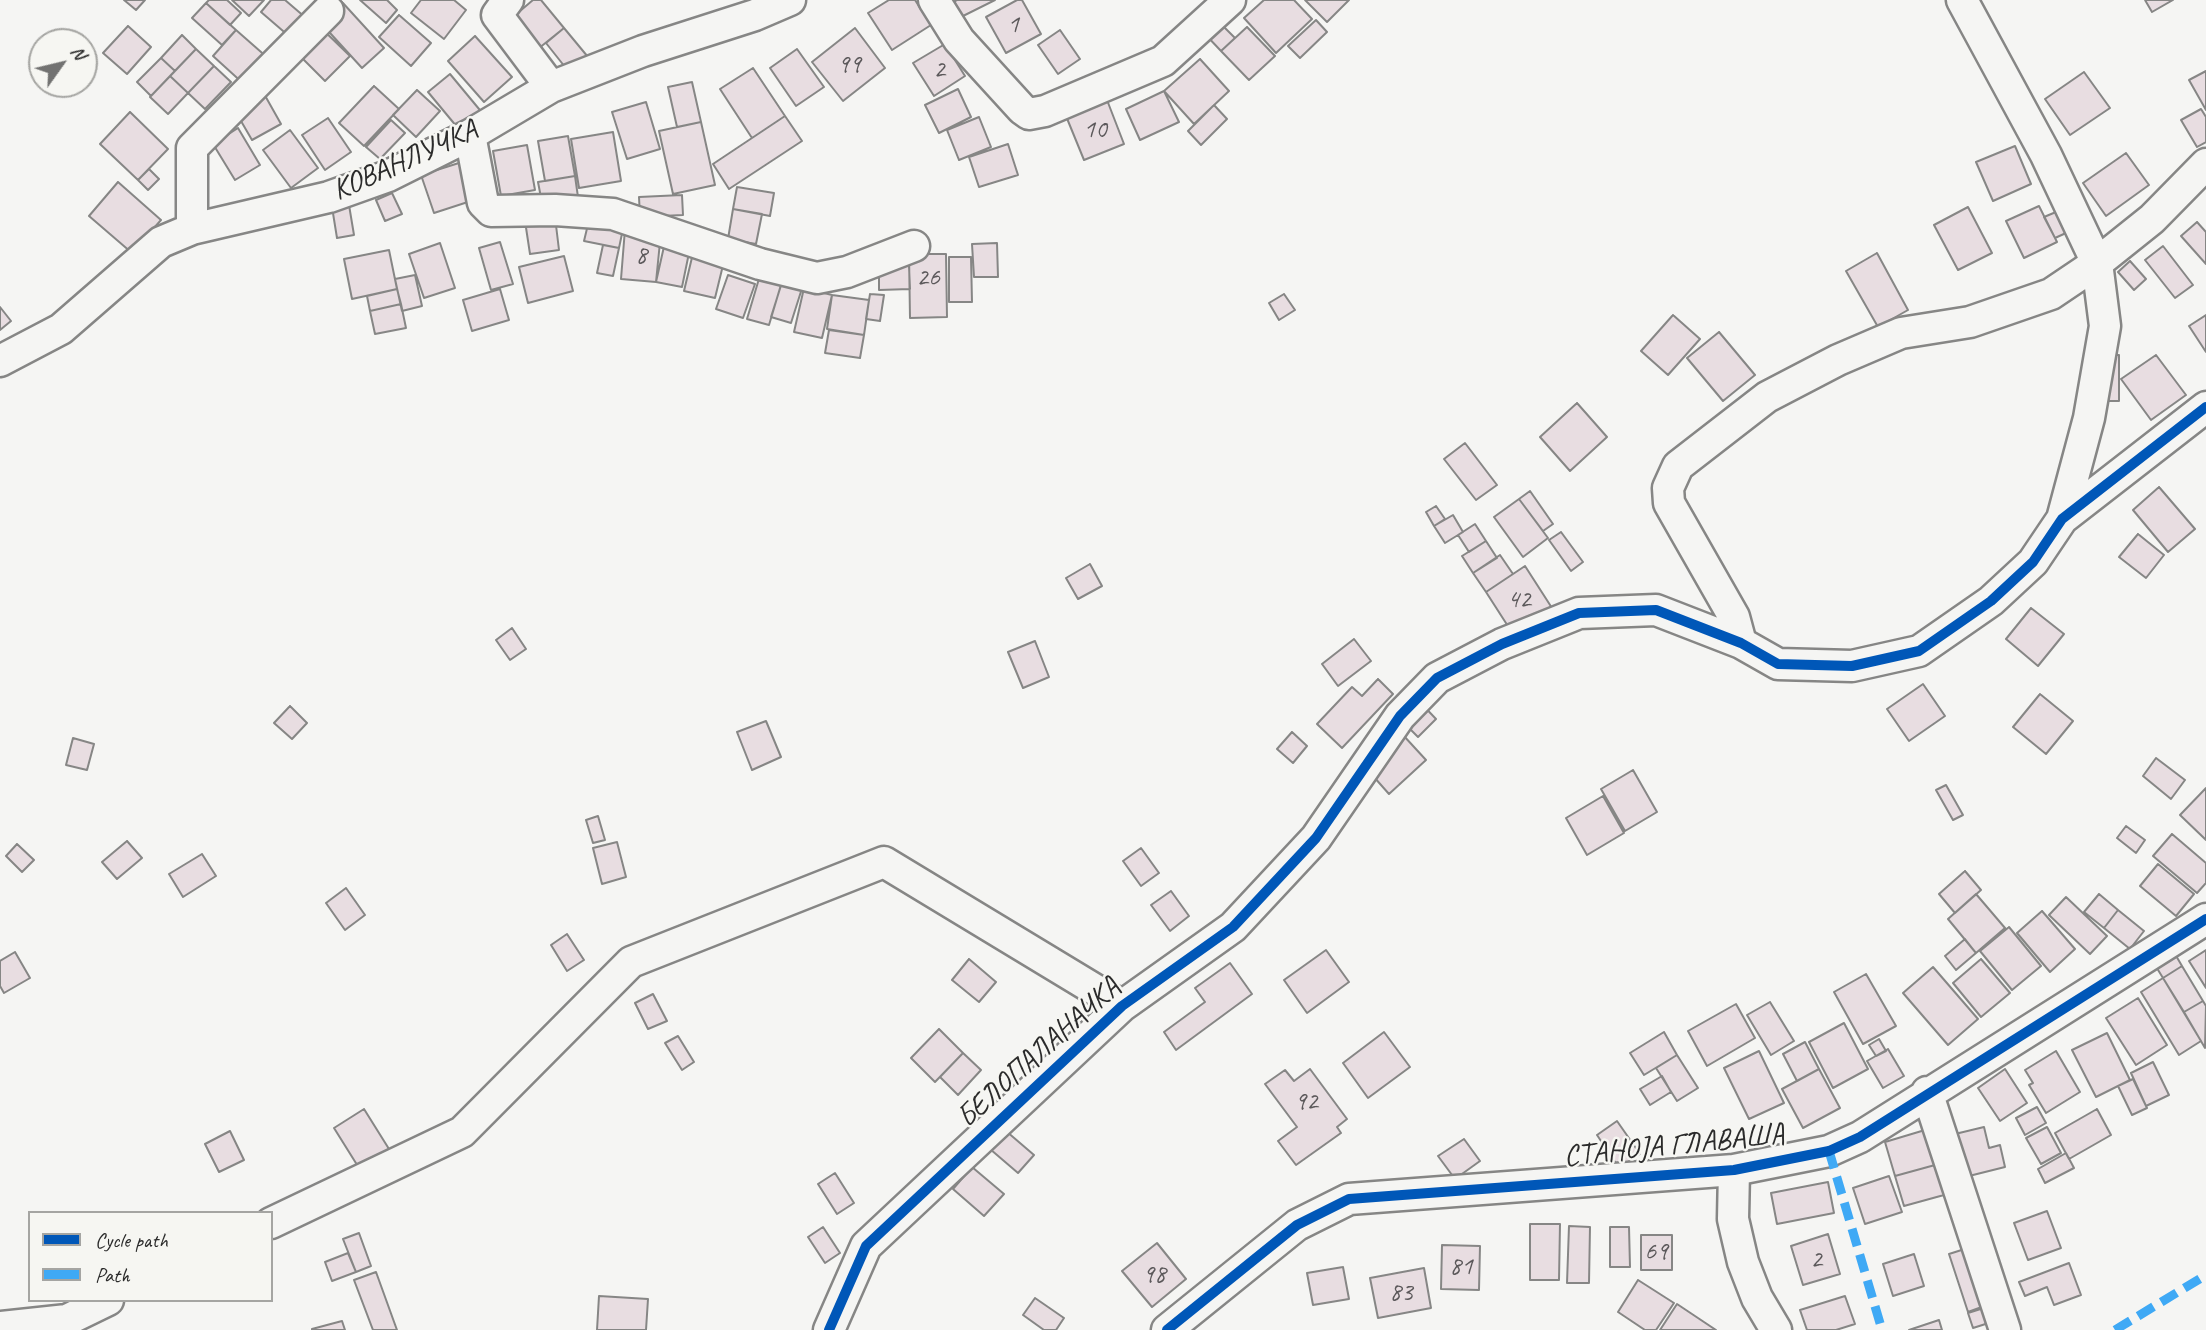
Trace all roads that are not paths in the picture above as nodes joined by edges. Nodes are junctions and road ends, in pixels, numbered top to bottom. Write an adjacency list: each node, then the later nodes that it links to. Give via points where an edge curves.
1 (508, 0): 7 (street, via 497,15)
2 (790, 0): 7 (street, КОВАНЛУЧКА)
3 (934, 0): 4 (street, via 959,40 1029,114 1163,61)
4 (1230, 0)
5 (1962, 0): 12 (street, via 2046,155)
6 (328, 11): 10 (street, via 192,148)
7 (551, 87): 8 (street, КОВАНЛУЧКА)
8 (470, 135): 10 (street, КОВАНЛУЧКА, via 388,176 329,197); 11 (street, via 483,203 491,211 613,214 760,264 817,278 847,272)
9 (2206, 164): 12 (street, via 2152,219)
10 (192, 229): 13 (street, КОВАНЛУЧКА, via 161,242 61,329)
11 (914, 246)
12 (2097, 263): 15 (street, via 2105,326 2089,418); 16 (street, via 2050,294 1970,323 1901,333 1838,360 1767,397 1678,466 1668,488 1670,503 1734,617)
13 (0, 361)
14 (2206, 407): 15 (street, БЕЛОПАЛАНАЧКА)
15 (2062, 519): 16 (street, БЕЛОПАЛАНАЧКА, via 2033,562 1991,601 1919,651 1852,666 1778,664)
16 (1741, 643): 18 (street, БЕЛОПАЛАНАЧКА, via 1656,610 1579,613 1502,644 1437,678 1399,716 1316,838 1233,927)
17 (2206, 919): 19 (street, СТАНОЈА ГЛАВАША)
18 (1122, 1006): 21 (street, via 884,862 632,962 462,1132); 24 (street, БЕЛОПАЛАНАЧКА, via 866,1246)
19 (1927, 1092): 20 (street, СТАНОЈА ГЛАВАША, via 1860,1137 1829,1151); 27 (street)
20 (1734, 1170): 25 (street, СТАНОЈА ГЛАВАША, via 1349,1199 1297,1225); 26 (street, via 1733,1219 1743,1262)
21 (273, 1222)
22 (104, 1302): 23 (street, via 67,1320)
23 (0, 1327)
24 (829, 1330)
25 (1167, 1330)
26 (1776, 1330)
27 (2005, 1330)

